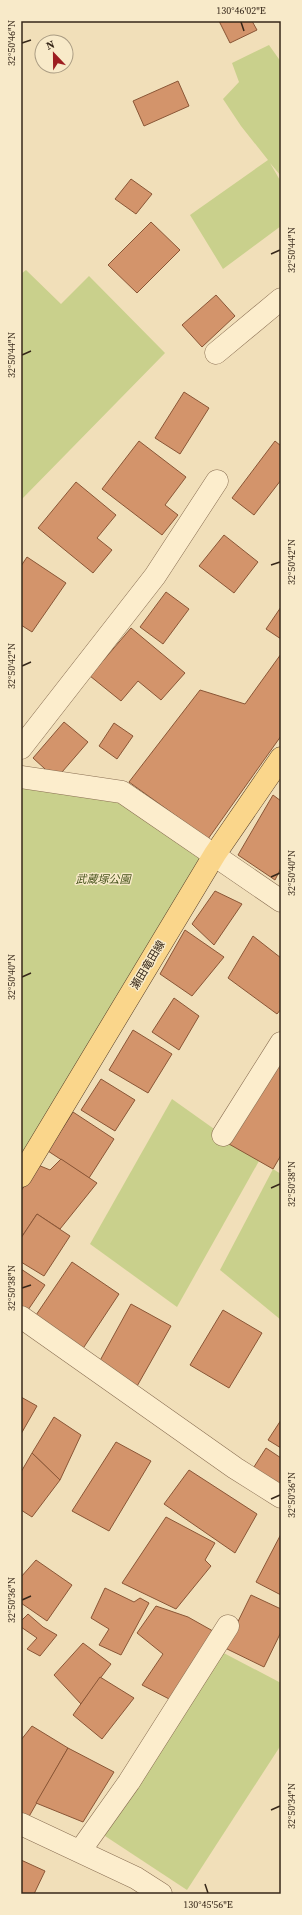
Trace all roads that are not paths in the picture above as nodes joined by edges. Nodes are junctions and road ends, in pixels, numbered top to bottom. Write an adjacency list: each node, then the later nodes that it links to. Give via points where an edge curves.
1 (281, 299): 2 (street)
2 (216, 353)
3 (217, 481): 4 (street, via 155,576)
4 (21, 748)
5 (281, 758): 7 (main road, 瀬田竜田線)
6 (21, 777): 7 (street, via 122,792)
7 (215, 854): 8 (street); 11 (main road, 瀬田竜田線)
8 (281, 901)
9 (281, 1043): 10 (street)
10 (223, 1135)
11 (21, 1176)
12 (21, 1317): 13 (street)
13 (281, 1497)
14 (228, 1626): 16 (street, via 128,1782)
15 (21, 1824): 16 (street)
16 (80, 1851): 17 (street, via 136,1878)
17 (161, 1894)

